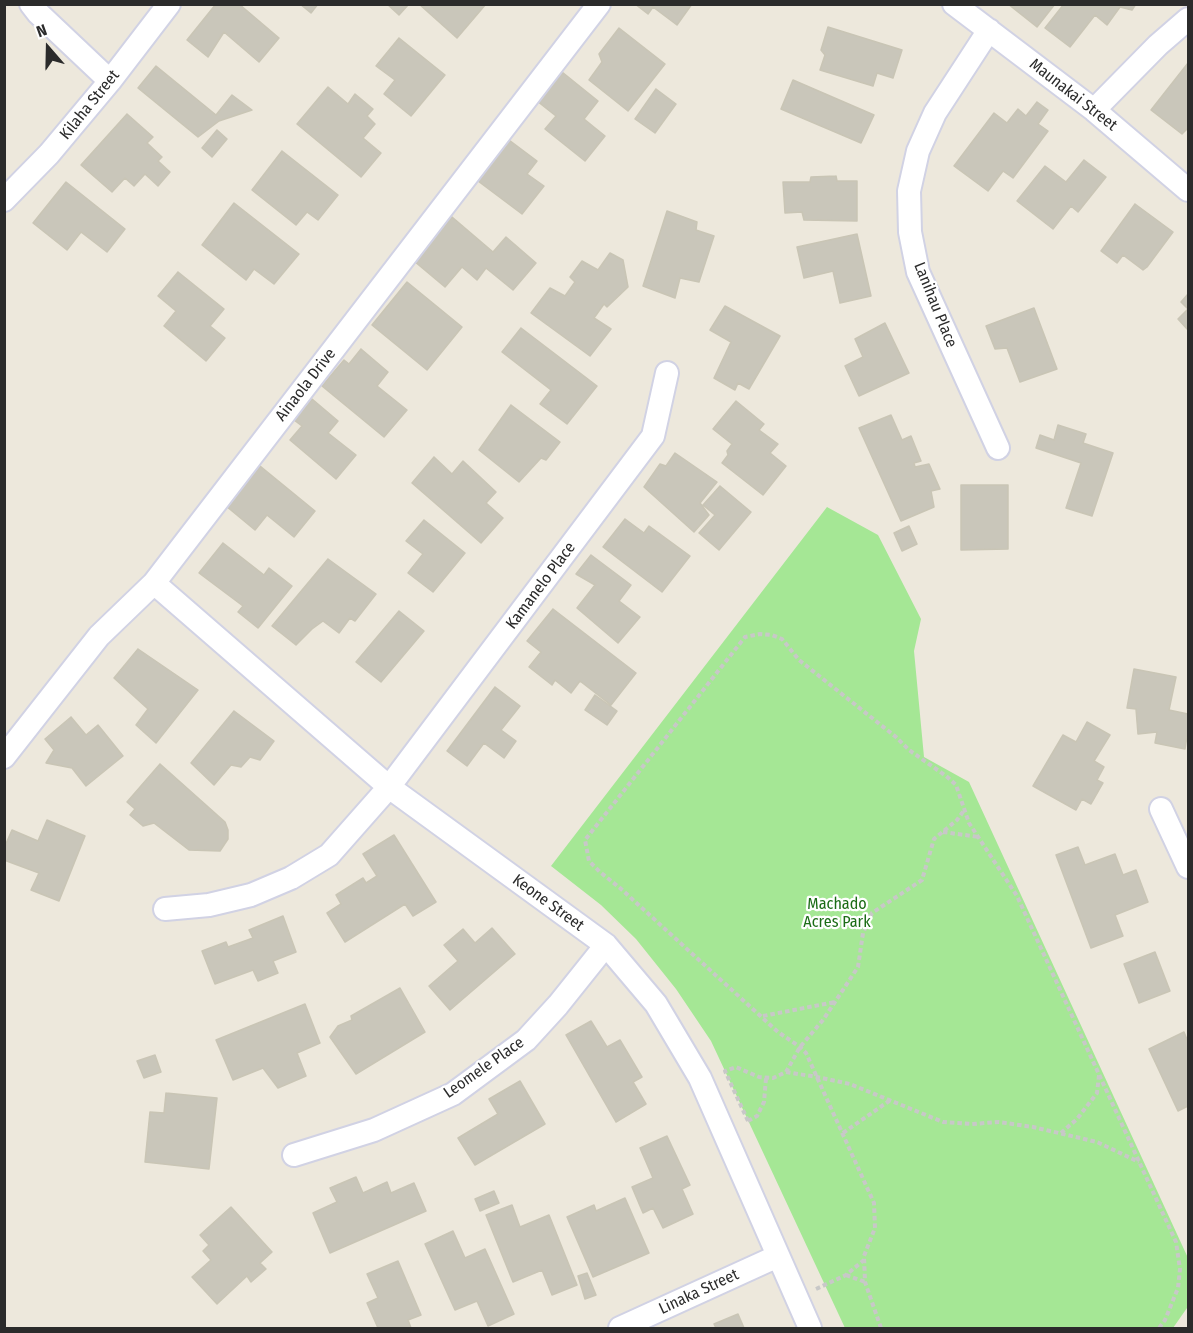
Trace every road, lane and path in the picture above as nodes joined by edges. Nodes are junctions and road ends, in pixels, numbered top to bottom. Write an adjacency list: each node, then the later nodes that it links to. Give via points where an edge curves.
1 (31, 4): 7 (street)
2 (169, 4): 7 (street, Kilaha Street)
3 (599, 4): 13 (street, Ainaola Drive)
4 (954, 4): 6 (street, Maunakai Street)
5 (1188, 19): 8 (street)
6 (989, 30): 8 (street, Maunakai Street); 12 (street, Lanihau Place, via 935,113 918,151 909,191 910,232 918,272)
7 (110, 81): 10 (street, Kilaha Street, via 49,154)
8 (1094, 110): 9 (street, Maunakai Street)
9 (1188, 190)
10 (4, 200)
11 (667, 373): 15 (street, Kamanelo Place, via 653,436)
12 (998, 448)
13 (154, 583): 14 (street, Ainaola Drive, via 99,636); 15 (street, Keone Street)
14 (4, 757)
15 (389, 787): 21 (street, Kamanelo Place, via 329,855 291,878 251,895 209,905); 22 (street, Keone Street)
16 (965, 809): 18 (path); 19 (path); 24 (path, via 951,780 799,660 782,639 760,634 745,637 585,840 589,861 600,872)
17 (1161, 809): 20 (street)
18 (943, 832): 19 (path); 23 (path, via 934,839 922,880 872,913 863,933 858,967)
19 (979, 837): 27 (path, via 1017,896)
20 (1188, 867)
21 (165, 909)
22 (606, 945): 33 (street, Leomele Place, via 526,1040 453,1094 374,1130); 35 (street, Keone Street, via 656,1004 700,1078)
23 (835, 1001): 24 (path); 25 (path)
24 (762, 1017): 25 (path)
25 (800, 1047): 26 (path); 28 (path)
26 (786, 1072): 28 (path); 29 (path)
27 (1099, 1074): 32 (path, via 1097,1093); 34 (path)
28 (817, 1077): 30 (path, via 850,1084); 31 (path)
29 (766, 1078): 29 (path, via 764,1102 757,1116 748,1121 725,1071 736,1067)
30 (889, 1101): 31 (path); 32 (path, via 943,1122 999,1122)
31 (843, 1133): 36 (path, via 874,1203 875,1228)
32 (1061, 1133): 34 (path, via 1097,1142)
33 (294, 1155)
34 (1139, 1162): 43 (path, via 1176,1242 1180,1269 1178,1288)
35 (778, 1256): 40 (street, Linaka Street); 41 (street, Keone Street)
36 (864, 1260): 37 (path); 38 (path)
37 (846, 1275): 38 (path); 39 (path)
38 (865, 1282): 42 (path)
39 (825, 1285)
40 (620, 1329)
41 (810, 1329)
42 (881, 1329)
43 (1159, 1329)

